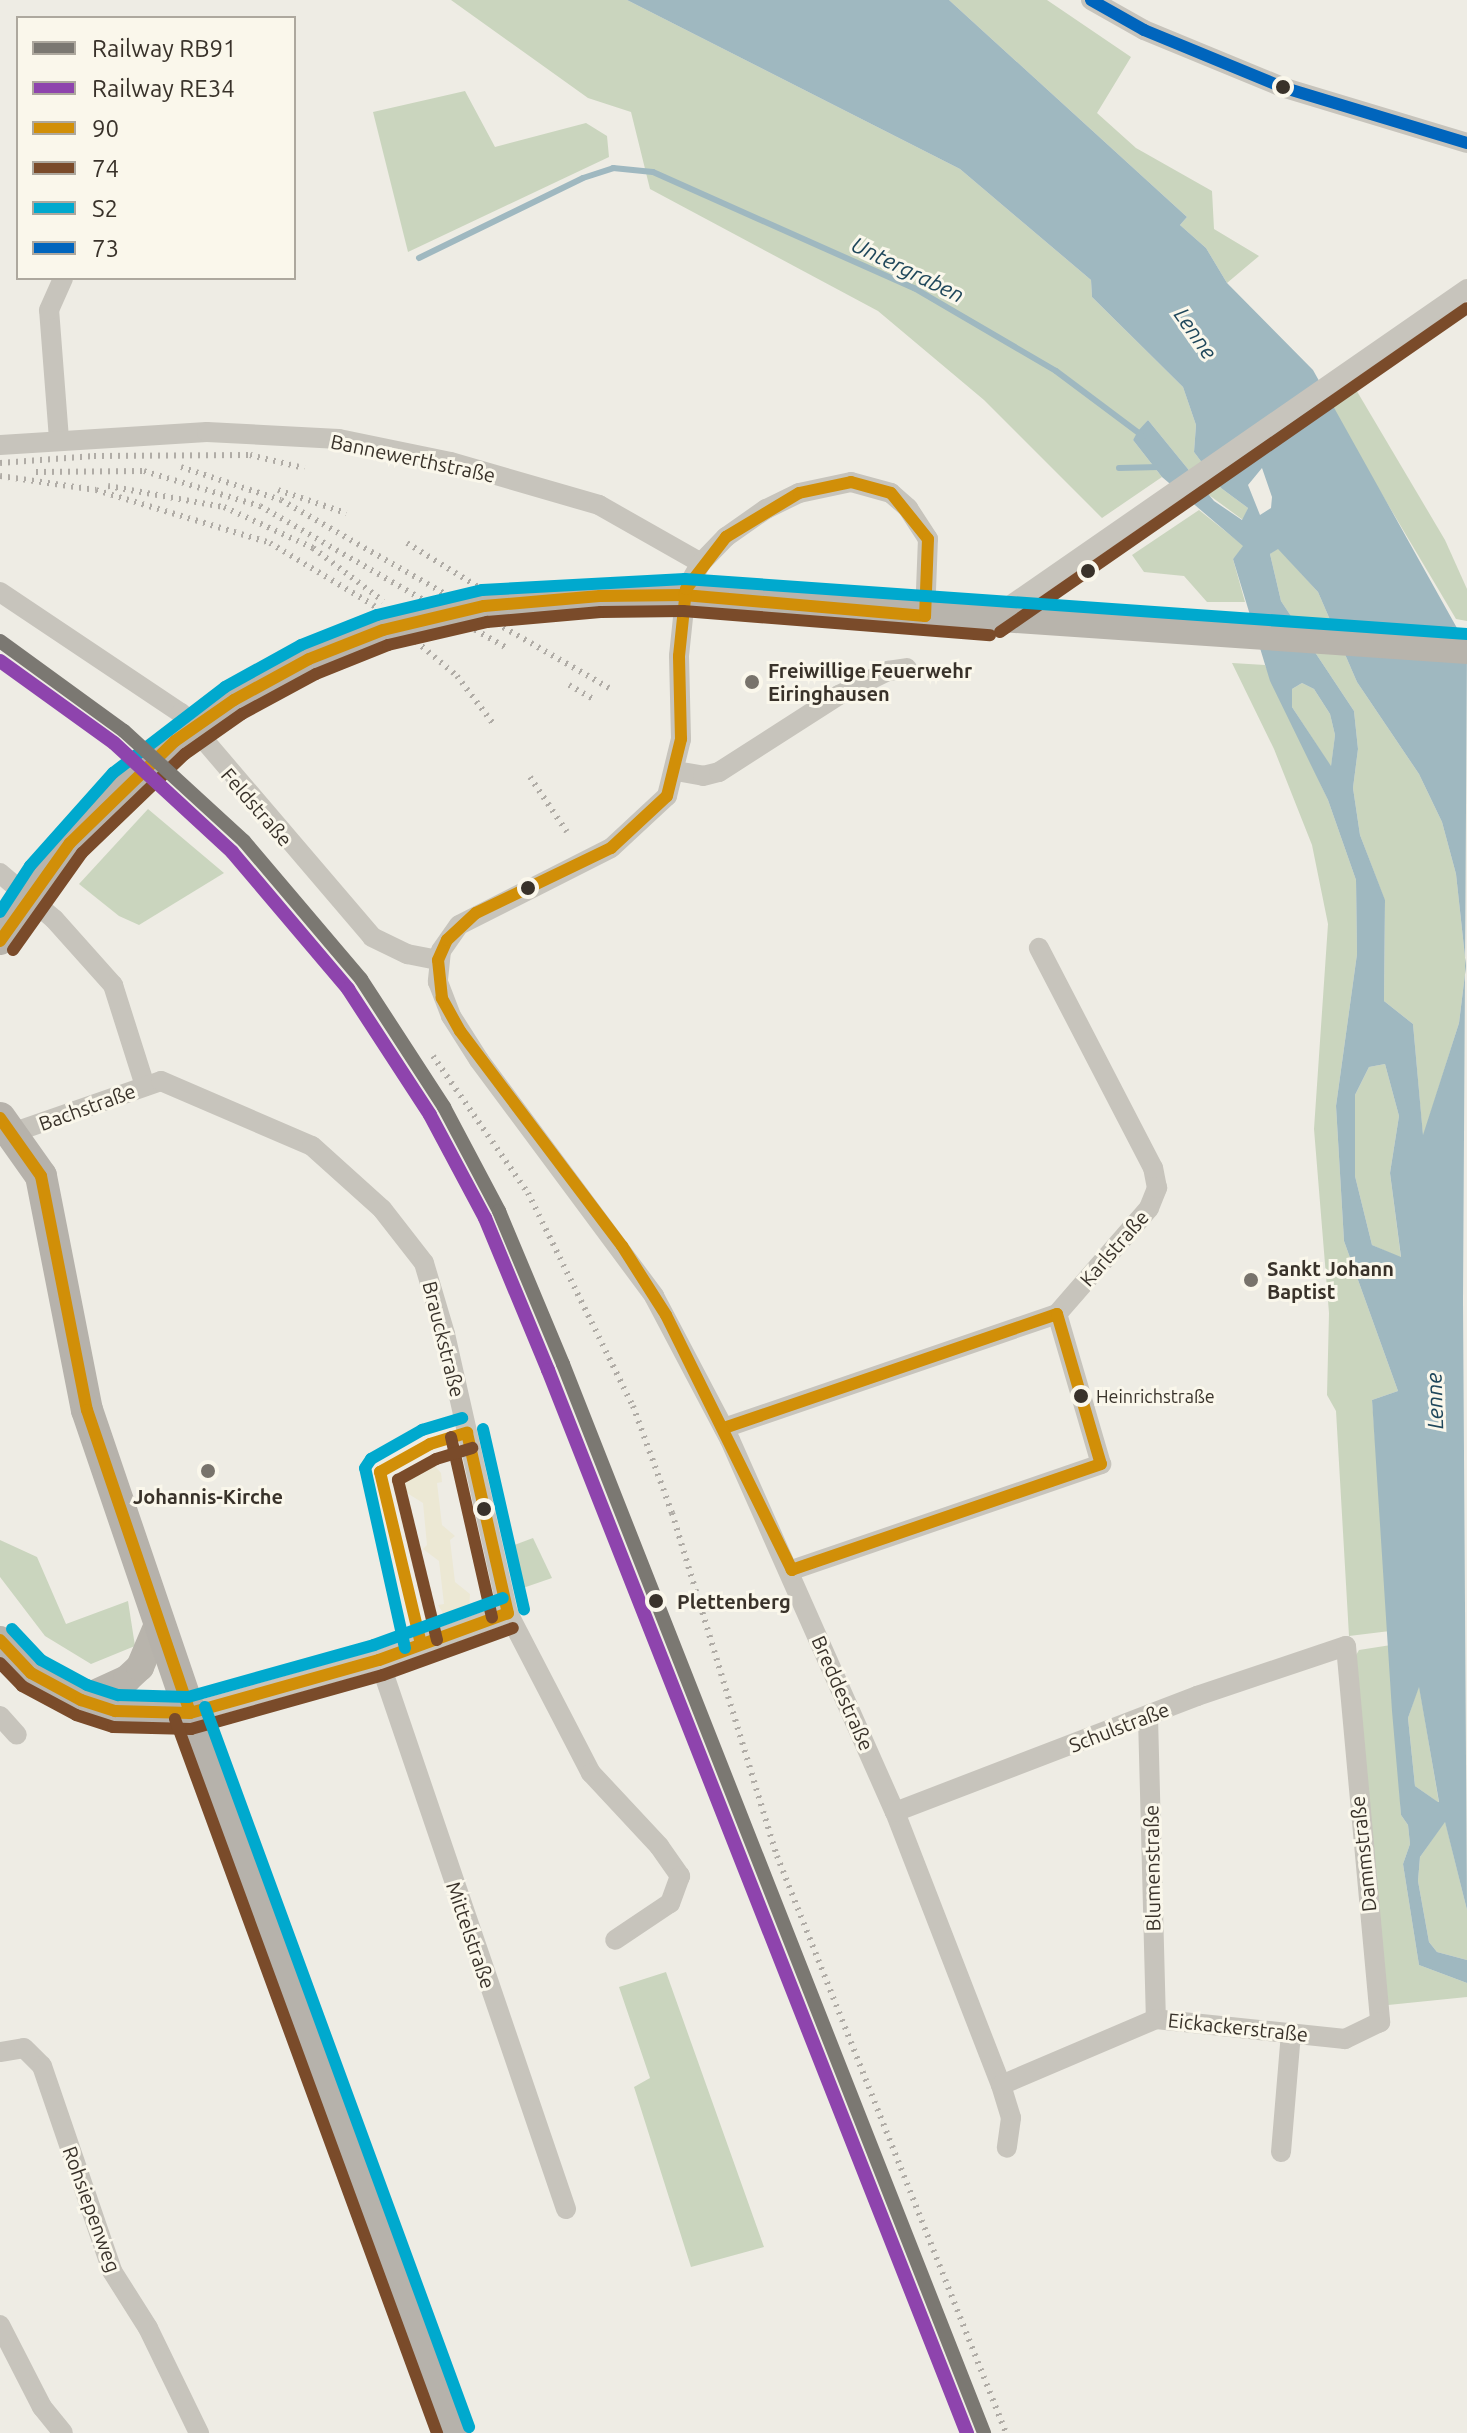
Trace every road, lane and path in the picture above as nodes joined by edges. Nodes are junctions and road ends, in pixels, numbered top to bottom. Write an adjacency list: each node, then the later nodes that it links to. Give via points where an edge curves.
1 (1091, 0): 2 (street, via 1144,30 1272,83)
2 (1467, 143)
3 (62, 280): 5 (street, via 49,310)
4 (1467, 289): 10 (street)
5 (59, 439): 6 (street, Bannewerthstraße); 7 (street, Bannewerthstraße, via 207,432 339,439 451,462 599,505)
6 (0, 445)
7 (701, 563): 9 (street, via 766,509 799,493 864,484 891,493 928,539); 13 (street, via 686,589 681,626)
8 (0, 592): 17 (street, Feldstraße, via 181,713 372,937 407,954)
9 (925, 616): 10 (main road); 15 (main road, bridge, via 754,601 600,596 484,606 383,630 309,659 234,700 124,785 42,877)
10 (991, 619): 11 (main road)
11 (1467, 650)
12 (907, 668): 13 (street, via 888,671 839,695 719,772 703,776)
13 (676, 771): 17 (street, via 667,796 635,831 611,848 476,913 447,940)
14 (0, 873): 18 (street, via 54,919 113,985)
15 (0, 941)
16 (1039, 948): 20 (street, Karlstraße, via 1153,1168 1157,1188 1149,1208)
17 (438, 960): 21 (street, Breddestraße, via 442,998 455,1023 622,1246 666,1315)
18 (153, 1084): 19 (street, Bachstraße); 23 (street, Brauckstraße, via 312,1146 382,1209 424,1263)
19 (4, 1130): 24 (main road, via 41,1176 87,1410)
20 (1057, 1314): 21 (street); 22 (street, via 1101,1464)
21 (724, 1428): 22 (street, Breddestraße)
22 (792, 1570): 33 (street, Breddestraße)
23 (508, 1613): 27 (street); 34 (street, Brauckstraße, via 591,1773 680,1876 670,1903)
24 (159, 1622): 28 (main road, via 140,1667 127,1679); 29 (main road)
25 (0, 1640): 28 (main road, via 31,1673)
26 (1346, 1646): 31 (street, Schulstraße); 37 (street, Dammstraße, via 1380,2022)
27 (379, 1660): 29 (street); 42 (street, Mittelstraße)
28 (81, 1700): 29 (main road, via 115,1711)
29 (190, 1713): 46 (main road)
30 (0, 1716): 32 (street)
31 (1148, 1717): 33 (street, Schulstraße); 35 (street, Blumenstraße)
32 (17, 1735)
33 (895, 1812): 39 (street, Breddestraße)
34 (615, 1940)
35 (1156, 2019): 36 (street, Eickackerstraße); 39 (street, Eickackerstraße)
36 (1291, 2032): 37 (street, Eickackerstraße); 41 (street)
37 (1345, 2039)
38 (0, 2052): 45 (street, Rohsiepenweg, via 24,2048 42,2066 112,2271 148,2328)
39 (1001, 2085): 40 (street, Breddestraße, via 1011,2118)
40 (1007, 2148)
41 (1281, 2152)
42 (566, 2209)
43 (0, 2325): 44 (street, via 42,2407)
44 (63, 2433)
45 (199, 2433)
46 (454, 2433)

